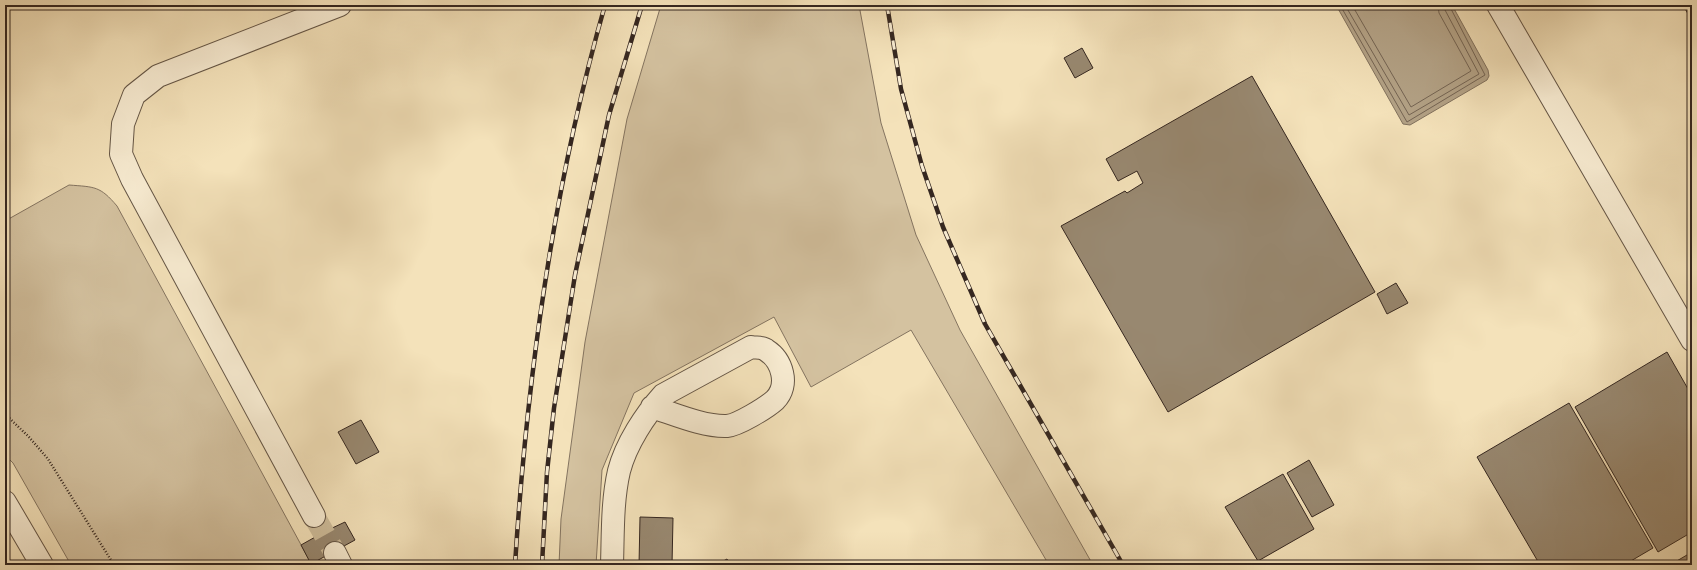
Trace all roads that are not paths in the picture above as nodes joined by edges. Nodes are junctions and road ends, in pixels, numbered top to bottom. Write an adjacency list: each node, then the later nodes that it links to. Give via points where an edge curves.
1 (340, 5): 6 (street, via 158,76 134,95 123,124 121,154 132,179)
2 (1498, 5): 3 (street)
3 (1692, 340)
4 (652, 407): 4 (street, via 663,395 751,347 765,349 778,360 783,372 782,388 776,400 741,422 728,426 714,425); 8 (street, via 628,448 619,470 614,498)
5 (5, 502): 7 (street)
6 (314, 516)
7 (42, 565)
8 (612, 565)

